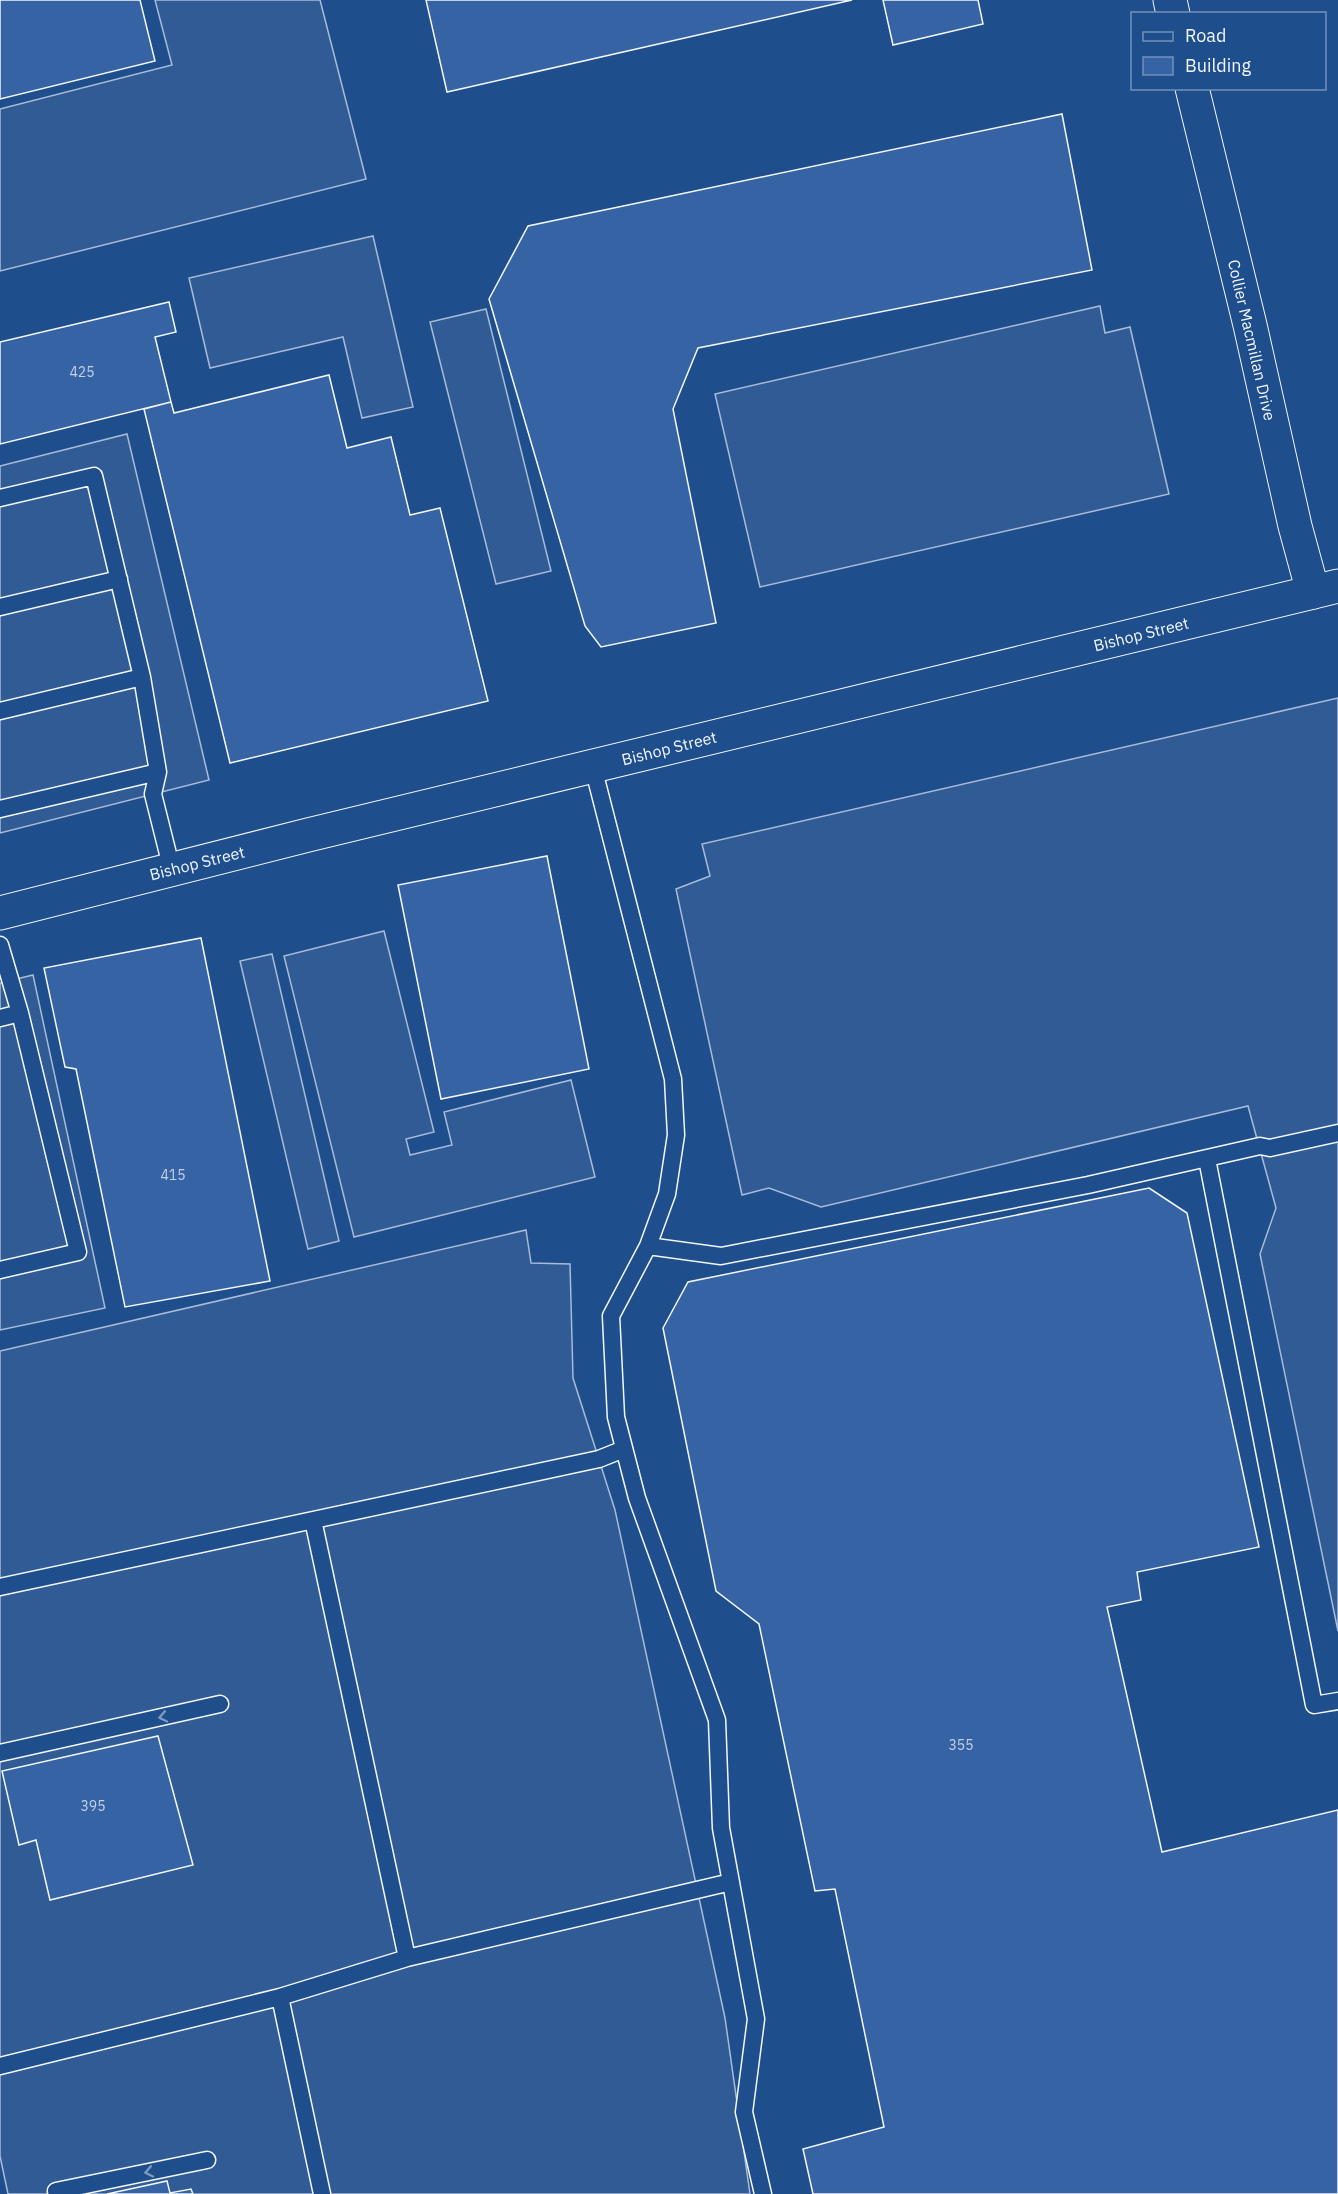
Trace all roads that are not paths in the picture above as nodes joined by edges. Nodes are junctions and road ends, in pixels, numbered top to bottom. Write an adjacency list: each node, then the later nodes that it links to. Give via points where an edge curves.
1 (1192, 90): 4 (main road, Collier Macmillan Drive, via 1295,526)
2 (0, 498): 3 (lane, via 94,476)
3 (119, 579): 5 (lane); 6 (lane)
4 (1325, 589): 8 (main road, Bishop Street)
5 (0, 607)
6 (142, 677): 7 (lane); 9 (lane)
7 (0, 711)
8 (592, 767): 11 (main road, Bishop Street); 18 (lane, via 673,1078 676,1136 667,1194)
9 (158, 772): 10 (lane); 11 (lane, via 153,794)
10 (0, 810)
11 (172, 870): 12 (main road, Bishop Street)
12 (0, 913)
13 (0, 945): 14 (lane)
14 (20, 1013): 15 (lane); 19 (lane, via 78,1252)
15 (0, 1018)
16 (1338, 1133): 17 (lane)
17 (1207, 1159): 18 (lane, via 1003,1203 721,1256); 23 (lane, via 1314,1705)
18 (648, 1246): 20 (lane, via 611,1316 616,1417)
19 (0, 1270)
20 (624, 1449): 21 (lane, via 599,1459); 26 (lane, via 637,1498 717,1720 721,1828)
21 (313, 1520): 22 (lane); 27 (lane)
22 (0, 1587)
23 (1338, 1701)
24 (220, 1704): 25 (lane, one-way to 25)
25 (0, 1753)
26 (731, 1882): 27 (lane); 33 (lane, via 756,2019 744,2112)
27 (407, 1958): 28 (lane)
28 (280, 1997): 29 (lane); 32 (lane)
29 (0, 2066)
30 (207, 2160): 31 (lane, one-way to 31)
31 (56, 2191)
32 (322, 2194)
33 (763, 2194)

